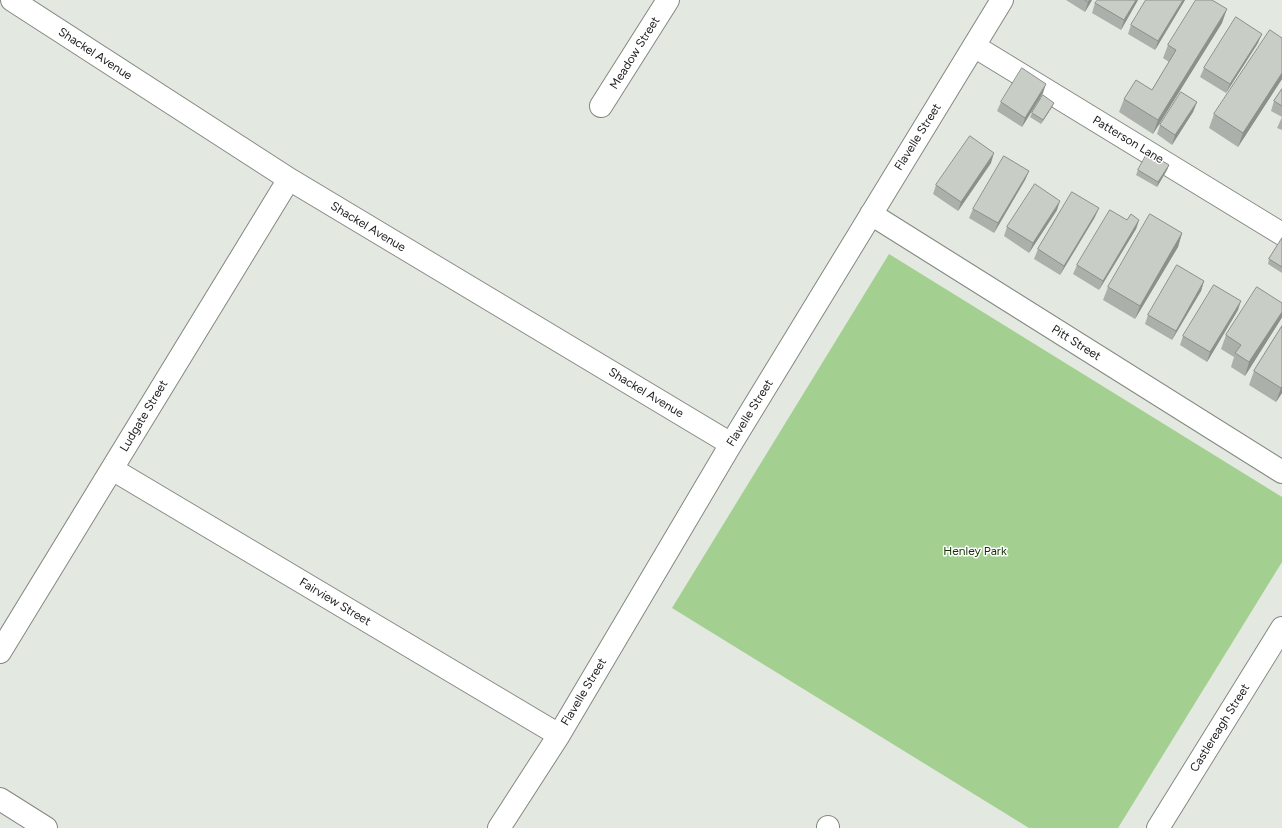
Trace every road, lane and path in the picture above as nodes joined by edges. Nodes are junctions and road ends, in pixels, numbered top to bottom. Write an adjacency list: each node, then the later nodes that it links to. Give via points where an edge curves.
1 (12, 0): 6 (street, Shackel Avenue)
2 (668, 0): 5 (street, Meadow Street)
3 (1002, 0): 4 (street, Flavelle Street)
4 (974, 46): 7 (street, Flavelle Street); 8 (street, Patterson Lane)
5 (601, 106)
6 (288, 180): 9 (street, Shackel Avenue); 10 (street, Ludgate Street)
7 (871, 214): 9 (street, Flavelle Street); 11 (street, Pitt Street)
8 (1282, 234)
9 (731, 444): 14 (street, Flavelle Street)
10 (112, 469): 13 (street, Ludgate Street); 14 (street, Fairview Street)
11 (1282, 472)
12 (1282, 628): 18 (street, Castlereagh Street)
13 (0, 652)
14 (559, 736): 17 (street, Flavelle Street)
15 (0, 799): 16 (street)
16 (46, 828)
17 (499, 828)
18 (1158, 828)

